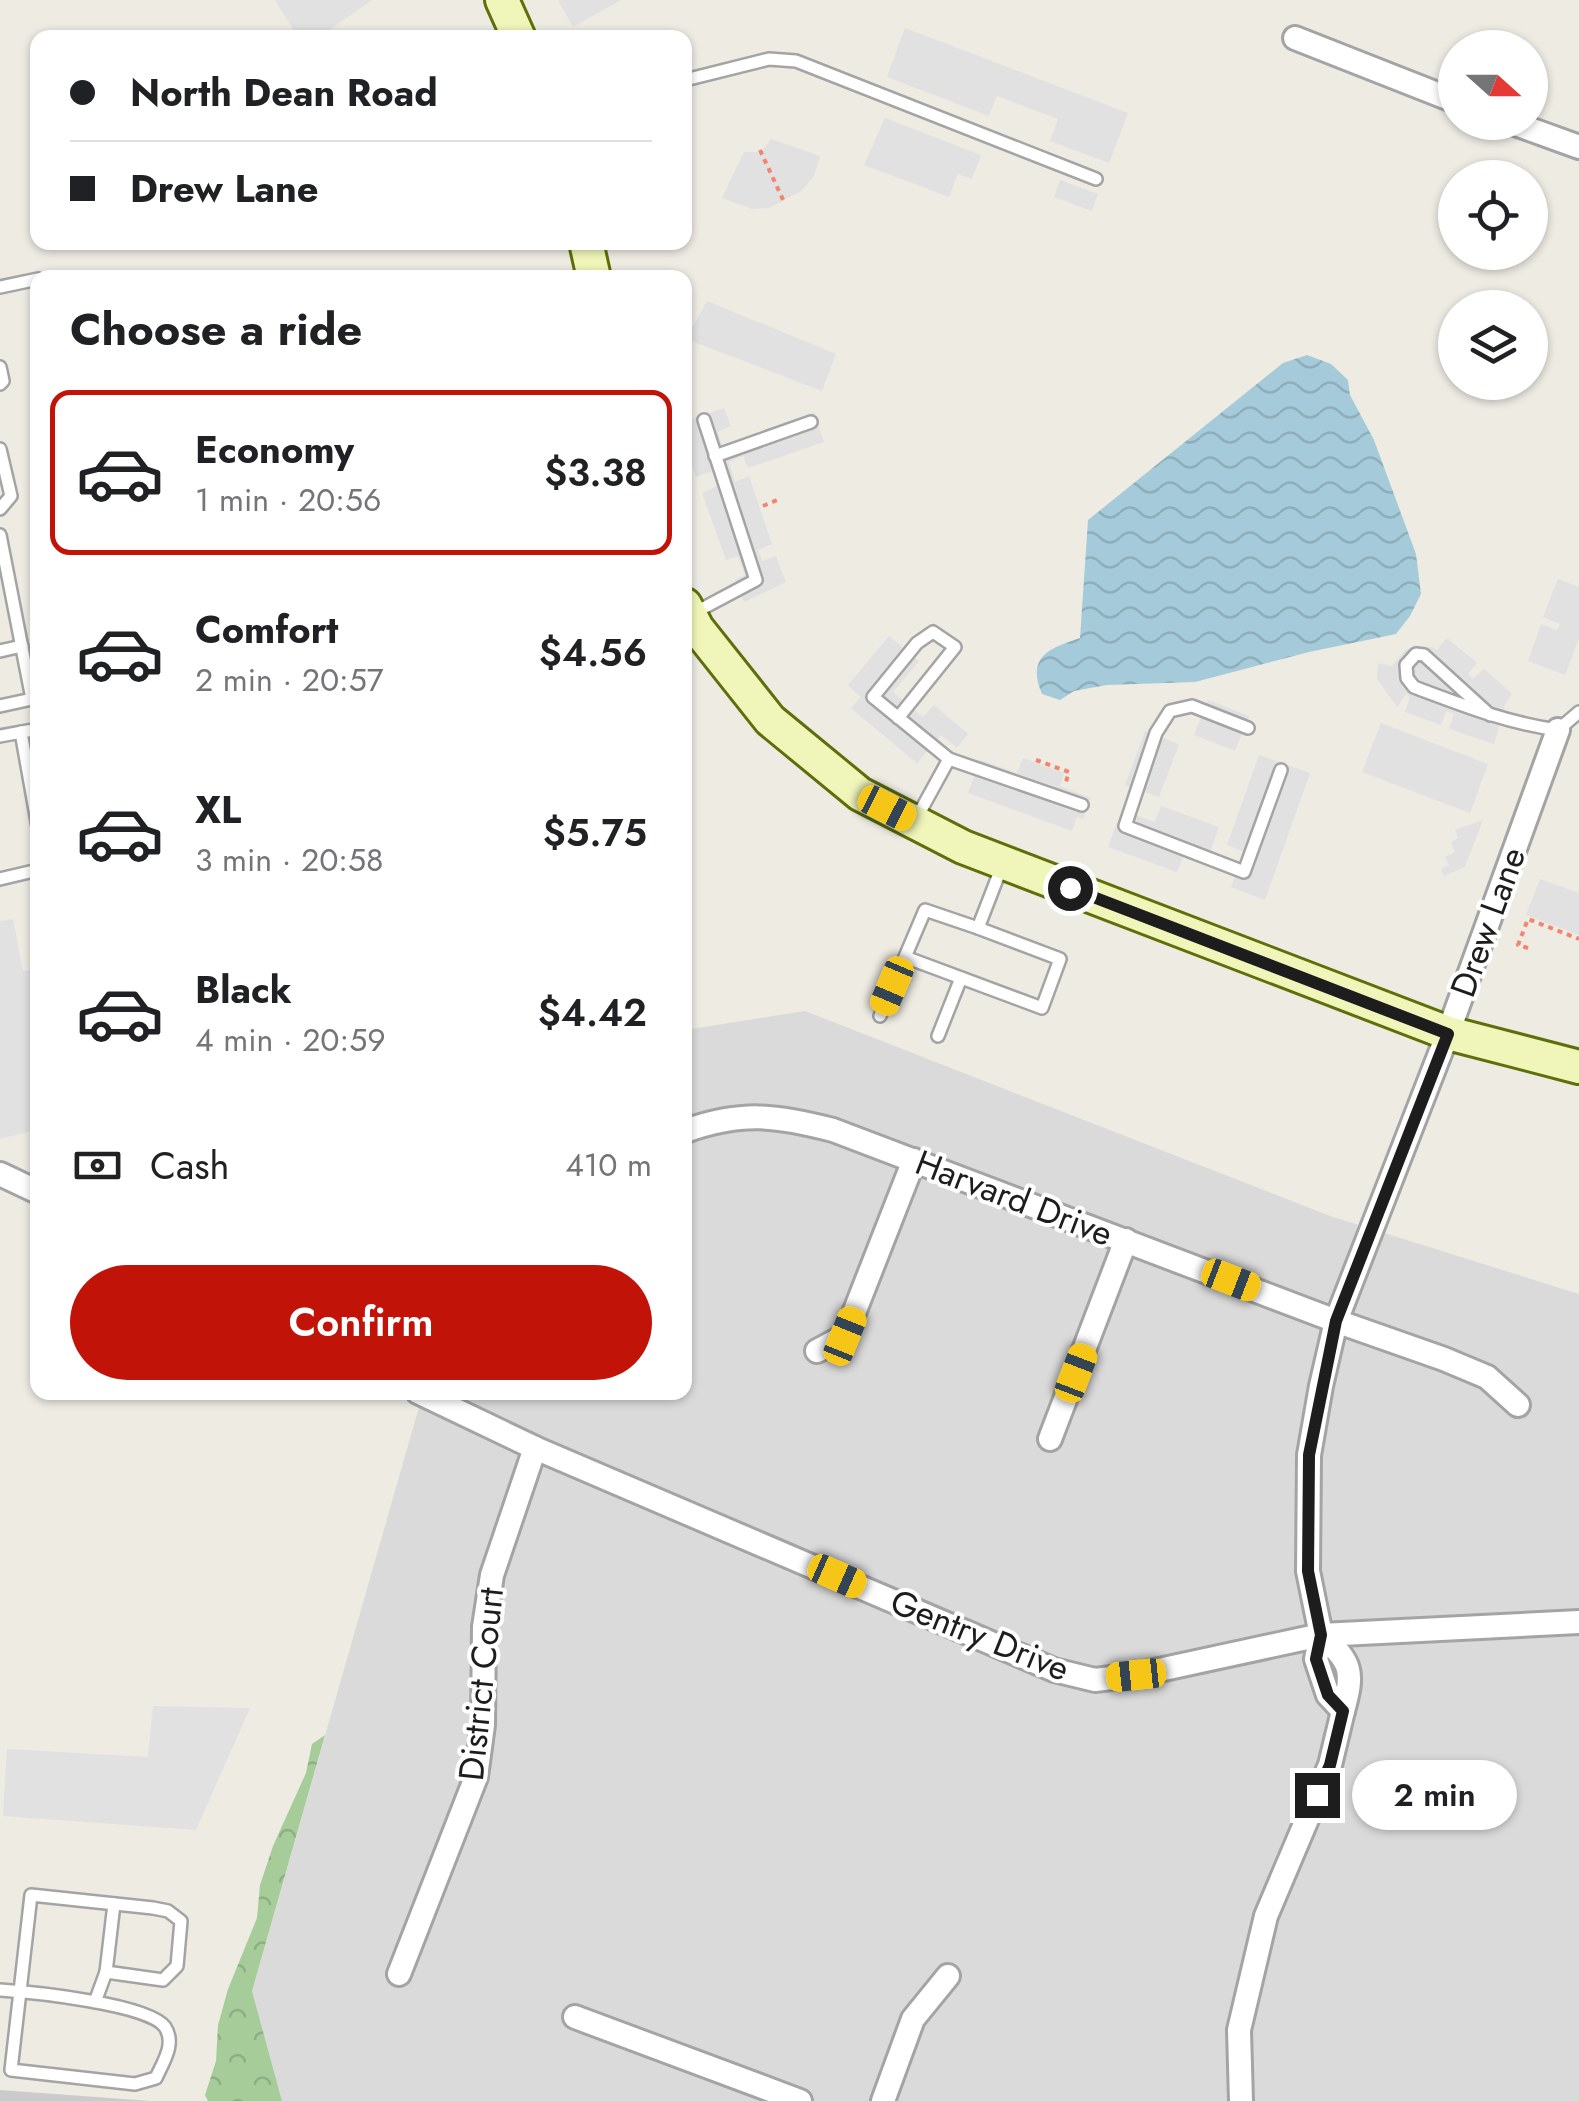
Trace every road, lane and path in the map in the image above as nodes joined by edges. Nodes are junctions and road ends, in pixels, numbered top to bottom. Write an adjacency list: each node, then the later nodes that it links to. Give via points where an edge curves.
1 (502, 0): 2 (street)
2 (515, 30)
3 (1295, 38): 5 (street)
4 (692, 78): 9 (lane, via 770,59 796,61)
5 (1438, 94)
6 (1548, 136): 7 (street)
7 (1579, 147)
8 (760, 150): 10 (path)
9 (1096, 180)
10 (785, 204)
11 (30, 281): 12 (lane)
12 (0, 288)
13 (0, 367): 14 (lane)
14 (0, 384)
15 (704, 420): 18 (lane)
16 (811, 422): 18 (lane)
17 (0, 449): 21 (lane, via 11,496)
18 (715, 456): 24 (lane, via 756,580)
19 (777, 500): 20 (path)
20 (763, 506)
21 (0, 510)
22 (0, 536): 23 (lane)
23 (2, 552): 26 (lane)
24 (692, 608)
25 (692, 619): 45 (street, via 770,720 860,794)
26 (22, 646): 27 (lane); 28 (lane)
27 (0, 650)
28 (30, 688)
29 (30, 699): 30 (lane)
30 (0, 706)
31 (1579, 712): 35 (lane)
32 (1490, 715): 32 (lane, via 1414,687 1406,665 1424,654); 35 (lane)
33 (898, 718): 33 (lane, via 872,697 917,643 933,632 944,637 955,647); 39 (lane)
34 (1248, 728): 41 (lane, via 1192,706 1170,710 1125,826 1244,872)
35 (1558, 730): 55 (street, Drew Lane)
36 (30, 731): 37 (lane)
37 (21, 732): 38 (lane); 42 (lane)
38 (0, 736)
39 (949, 759): 44 (lane); 45 (lane)
40 (1036, 760): 43 (path, via 1069,772 1064,785)
41 (1280, 770)
42 (30, 782)
43 (1076, 789)
44 (1082, 805)
45 (914, 822): 46 (street)
46 (1004, 862): 49 (lane); 55 (street)
47 (30, 872): 48 (lane)
48 (0, 879)
49 (978, 928): 52 (lane, via 925,910); 53 (lane, via 1060,960 1042,1008)
50 (1579, 938): 51 (path, via 1528,919 1518,944)
51 (1528, 948)
52 (905, 958): 53 (lane); 54 (lane)
53 (961, 978): 56 (lane)
54 (880, 1016)
55 (1448, 1034): 57 (street); 63 (street, Drew Lane)
56 (938, 1036)
57 (1579, 1067)
58 (692, 1129): 59 (street, Harvard Drive, via 753,1115 789,1118)
59 (914, 1160): 62 (street, Harvard Drive); 64 (street, via 845,1336)
60 (0, 1174): 61 (street)
61 (30, 1188)
62 (1126, 1240): 63 (street, Harvard Drive); 67 (street)
63 (1336, 1321): 66 (street, Harvard Drive, via 1486,1376); 70 (street, Drew Lane, via 1309,1455 1308,1571)
64 (817, 1352)
65 (435, 1400): 68 (street, Gentry Drive)
66 (1518, 1405)
67 (1050, 1439)
68 (535, 1448): 70 (street, Gentry Drive, via 1054,1670 1095,1680); 73 (street, District Court, via 492,1575 476,1777)
69 (1579, 1622): 70 (street, Gentry Drive)
70 (1321, 1635): 82 (street, Drew Lane, via 1316,1659 1328,1695 1343,1711 1330,1765 1266,1916 1240,2030)
71 (114, 1904): 72 (lane); 72 (lane, via 168,1912 180,1921 176,1966 163,1980); 76 (lane, via 31,1895)
72 (106, 1972): 77 (lane)
73 (400, 1974)
74 (948, 1976): 81 (street, via 913,2019)
75 (0, 1990): 76 (lane)
76 (22, 1991): 77 (lane); 79 (lane)
77 (95, 2002): 79 (lane, via 152,2015 167,2029 170,2048 156,2078 135,2084)
78 (575, 2016): 80 (street)
79 (5, 2072)
80 (800, 2101)
81 (883, 2101)
82 (1241, 2101)

